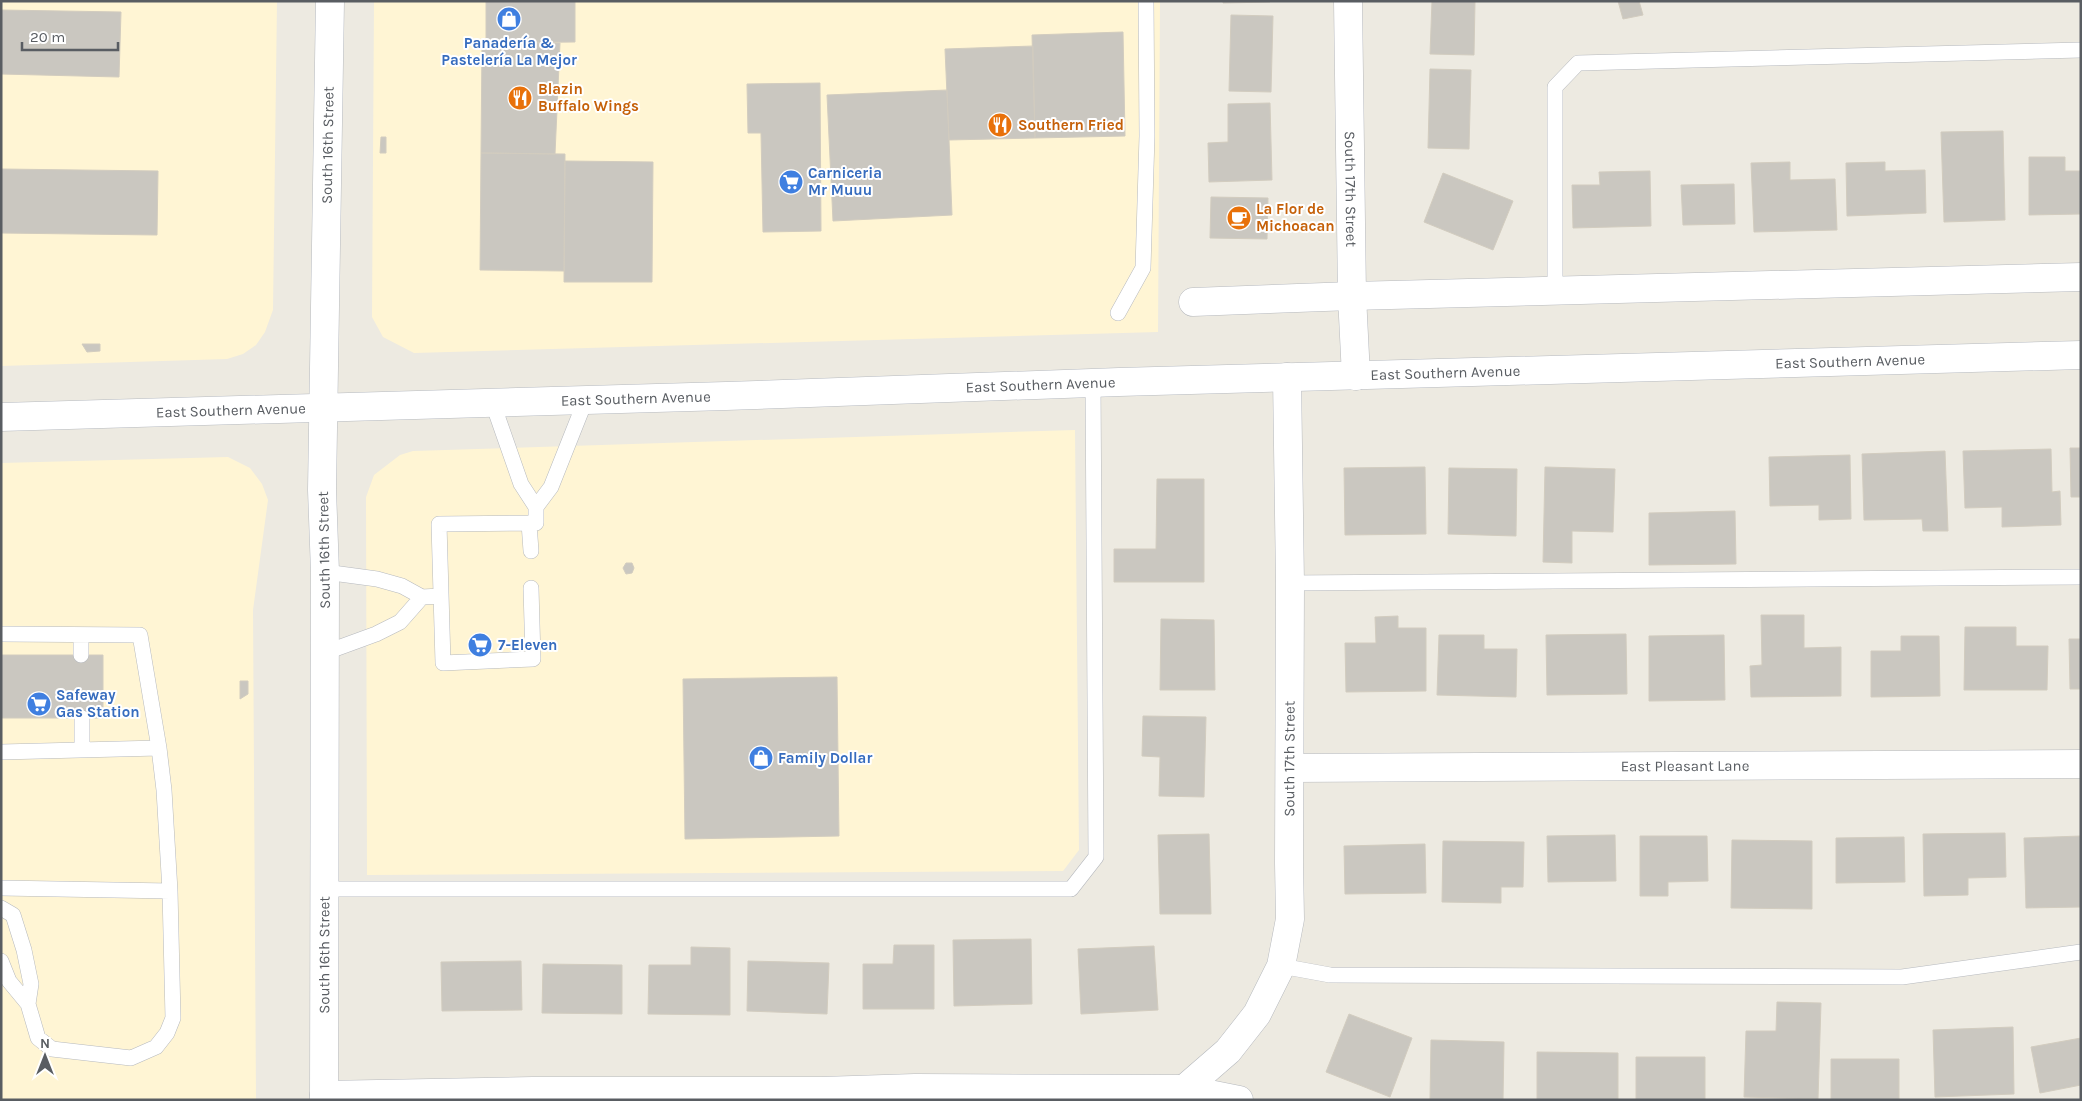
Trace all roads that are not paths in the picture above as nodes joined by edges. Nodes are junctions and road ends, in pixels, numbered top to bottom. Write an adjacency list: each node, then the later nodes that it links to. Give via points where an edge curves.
1 (330, 1): 16 (street, South 16th Street)
2 (1146, 1): 9 (lane, via 1147,136 1143,268)
3 (1348, 1): 7 (street, South 17th Street)
4 (2081, 50): 6 (lane, via 1578,63 1555,87)
5 (2081, 276): 6 (street)
6 (1555, 290): 7 (street)
7 (1352, 296): 8 (street); 11 (street, South 17th Street)
8 (1193, 302)
9 (1118, 313)
10 (2081, 355): 11 (street, East Southern Avenue)
11 (1356, 376): 12 (street, East Southern Avenue)
12 (1287, 377): 13 (street, East Southern Avenue); 23 (street, South 17th Street)
13 (1093, 383): 14 (street, East Southern Avenue); 38 (lane, via 1096,857 1071,889)
14 (586, 399): 15 (street, East Southern Avenue); 18 (lane, via 551,486)
15 (492, 402): 16 (street, East Southern Avenue); 18 (lane, via 521,484)
16 (324, 406): 17 (street, East Southern Avenue); 21 (street, South 16th Street, via 322,490)
17 (1, 417)
18 (536, 507): 19 (lane, via 536,523)
19 (529, 523): 20 (lane); 25 (lane, via 439,524)
20 (530, 551)
21 (325, 572): 26 (lane, via 377,579 402,586); 30 (street, South 16th Street)
22 (2081, 577): 23 (lane)
23 (1290, 583): 36 (street, South 17th Street)
24 (531, 588): 25 (lane, via 533,659 442,663)
25 (441, 596): 26 (lane)
26 (422, 597): 30 (lane, via 400,622)
27 (1, 634): 28 (lane)
28 (81, 635): 29 (lane); 32 (lane, via 140,635)
29 (81, 654)
30 (324, 654): 38 (street, South 16th Street)
31 (82, 718): 33 (lane)
32 (159, 748): 33 (lane); 39 (lane)
33 (82, 750): 34 (lane)
34 (1, 752)
35 (2081, 764): 36 (street, East Pleasant Lane)
36 (1290, 768): 43 (street, South 17th Street, via 1290,919)
37 (1, 888): 39 (lane)
38 (325, 889): 49 (street, South 16th Street)
39 (170, 890): 44 (lane, via 173,1018 156,1047 132,1058 52,1049 38,1038)
40 (1, 908): 44 (lane, via 13,915 24,950 31,984)
41 (2081, 952): 43 (lane, via 1902,977 1330,975)
42 (1, 961): 44 (lane, via 9,982)
43 (1280, 966): 46 (street, South 17th Street, via 1257,1014 1228,1051)
44 (28, 1004)
45 (915, 1094): 46 (street); 48 (street, via 822,1091)
46 (1179, 1094): 50 (street)
47 (533, 1095): 48 (street); 49 (street)
48 (729, 1095)
49 (324, 1097)
50 (1239, 1100)

